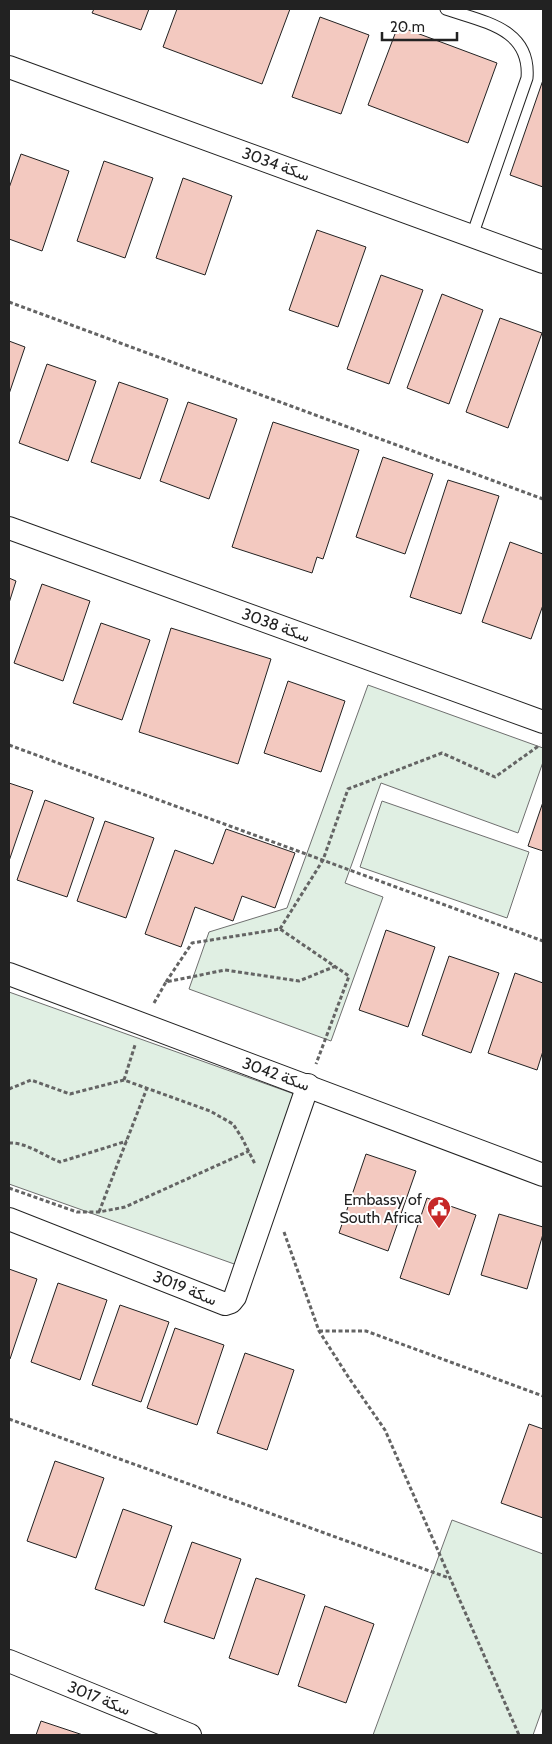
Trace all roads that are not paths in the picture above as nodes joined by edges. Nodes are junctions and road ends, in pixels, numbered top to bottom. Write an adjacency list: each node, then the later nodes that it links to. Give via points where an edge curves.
1 (446, 9): 3 (lane, via 507,32 522,47 528,67 527,78)
2 (9, 67): 3 (street, سكة 3034)
3 (472, 236): 4 (street, سكة 3034)
4 (543, 262)
5 (9, 528): 6 (street, سكة 3038)
6 (543, 722)
7 (9, 974): 8 (street, سكة 3042)
8 (308, 1085): 9 (street, سكة 3042); 10 (street, سكة 3019, via 231,1302 225,1304)
9 (543, 1175)
10 (9, 1219)
11 (9, 1661): 12 (street, سكة 3017)
12 (190, 1735)

